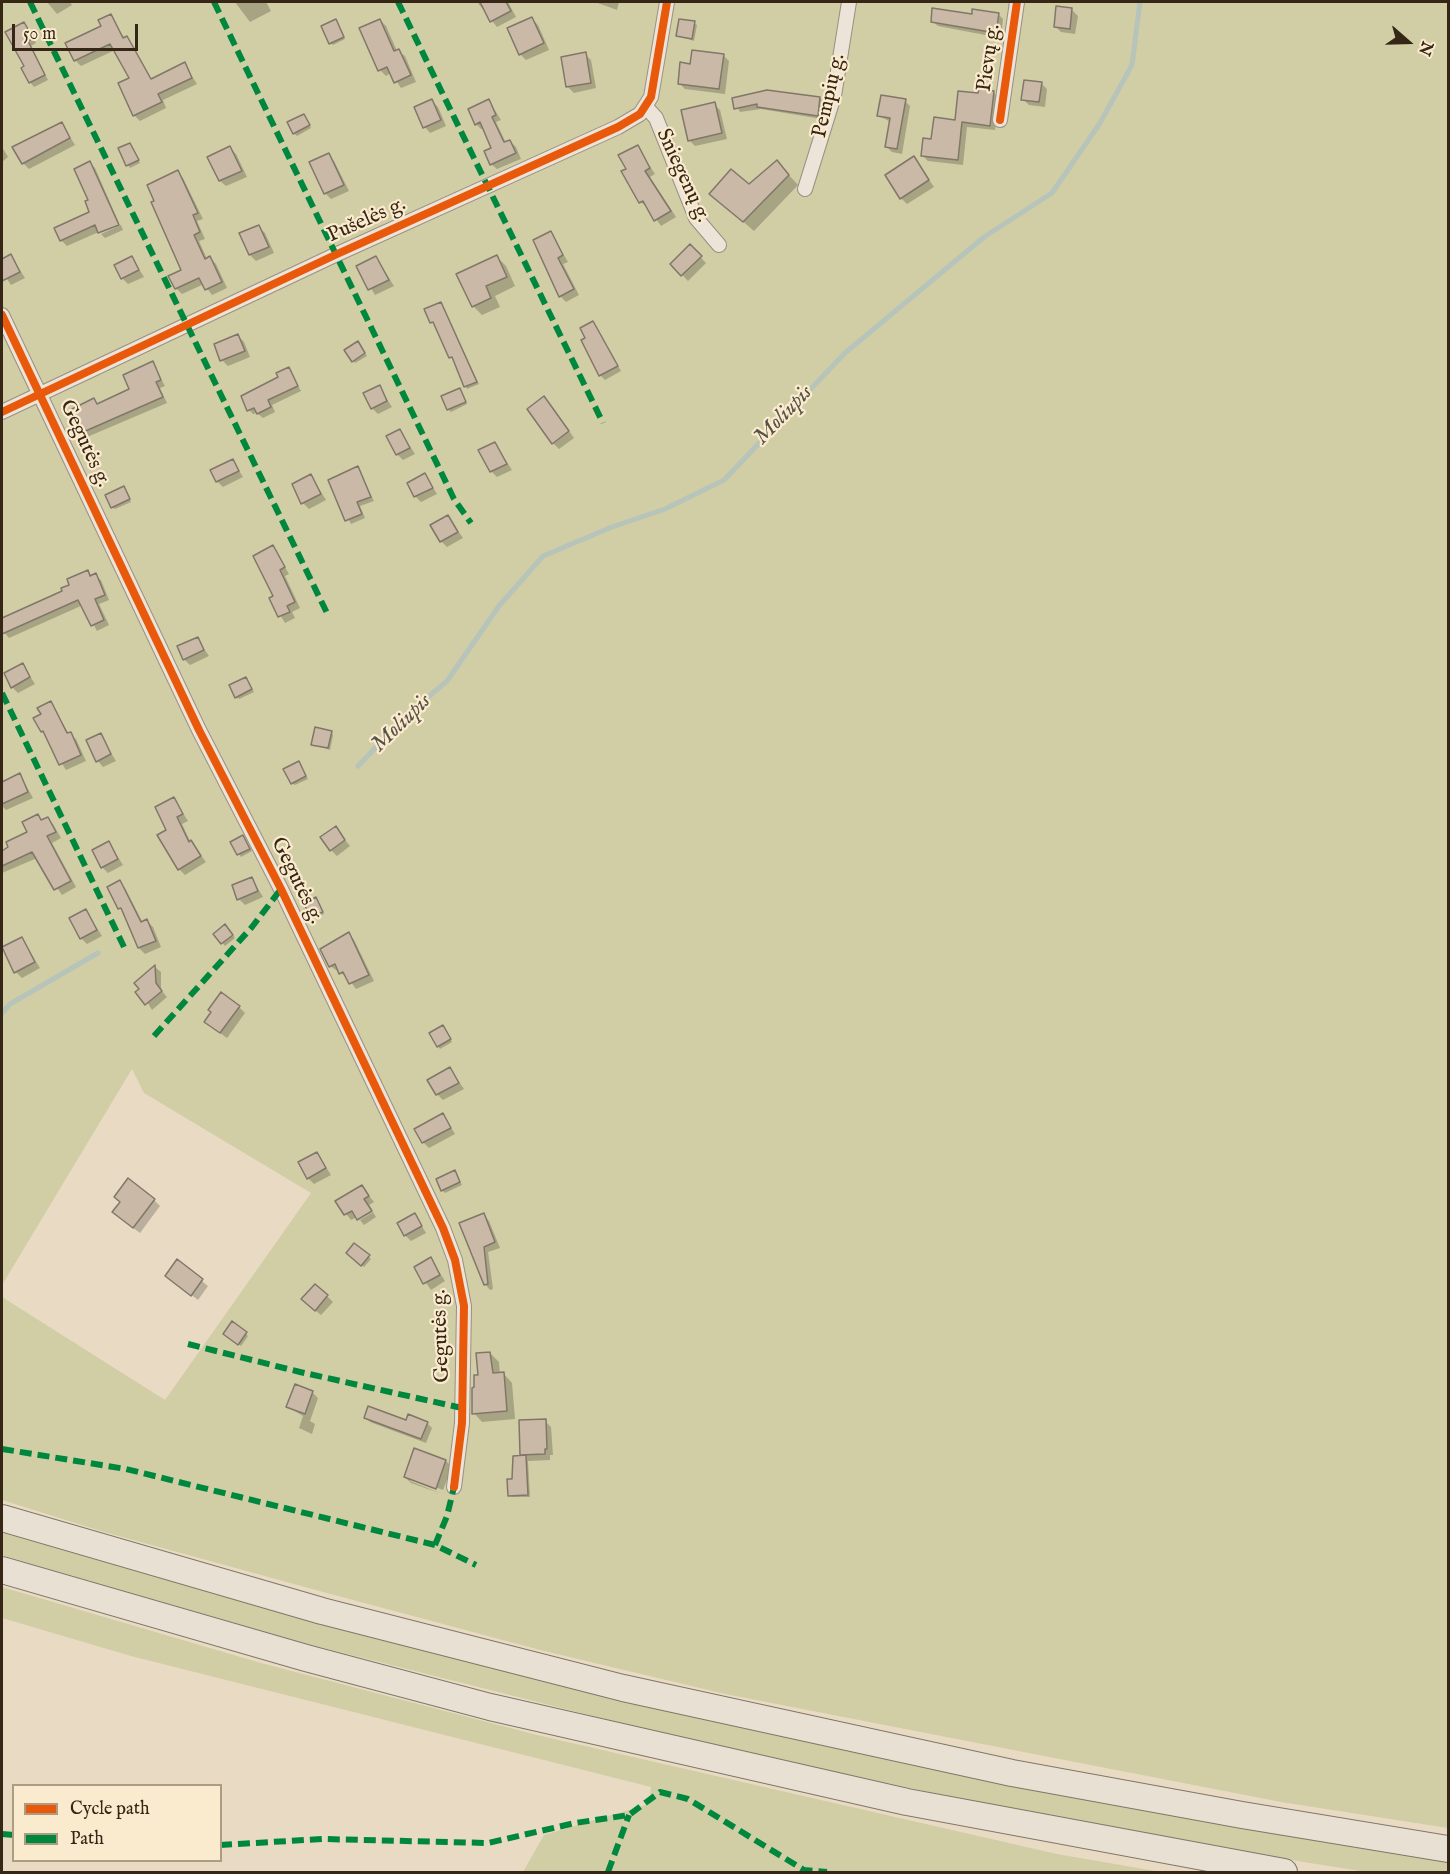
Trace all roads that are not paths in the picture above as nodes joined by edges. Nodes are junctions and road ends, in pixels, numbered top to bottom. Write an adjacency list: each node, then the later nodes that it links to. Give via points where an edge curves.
1 (667, 2): 4 (street)
2 (849, 2): 6 (street, Pempių g., via 834,96)
3 (1017, 2): 5 (street, Pievų g.)
4 (646, 107): 7 (street, Sniegenų g., via 656,118 696,218); 9 (street, Pušelės g., via 618,127)
5 (1000, 120)
6 (806, 189)
7 (719, 245)
8 (2, 315): 9 (street, Gegutės g.)
9 (40, 393): 10 (street, Pušelės g.); 11 (street, Gegutės g., via 451,1249 464,1306 462,1423)
10 (2, 412)
11 (454, 1486)
12 (2, 1518): 14 (highway, via 322,1611 623,1688 1012,1773)
13 (2, 1570): 15 (highway, via 318,1661 560,1724 907,1802)
14 (1440, 1847)
15 (1284, 1872)

